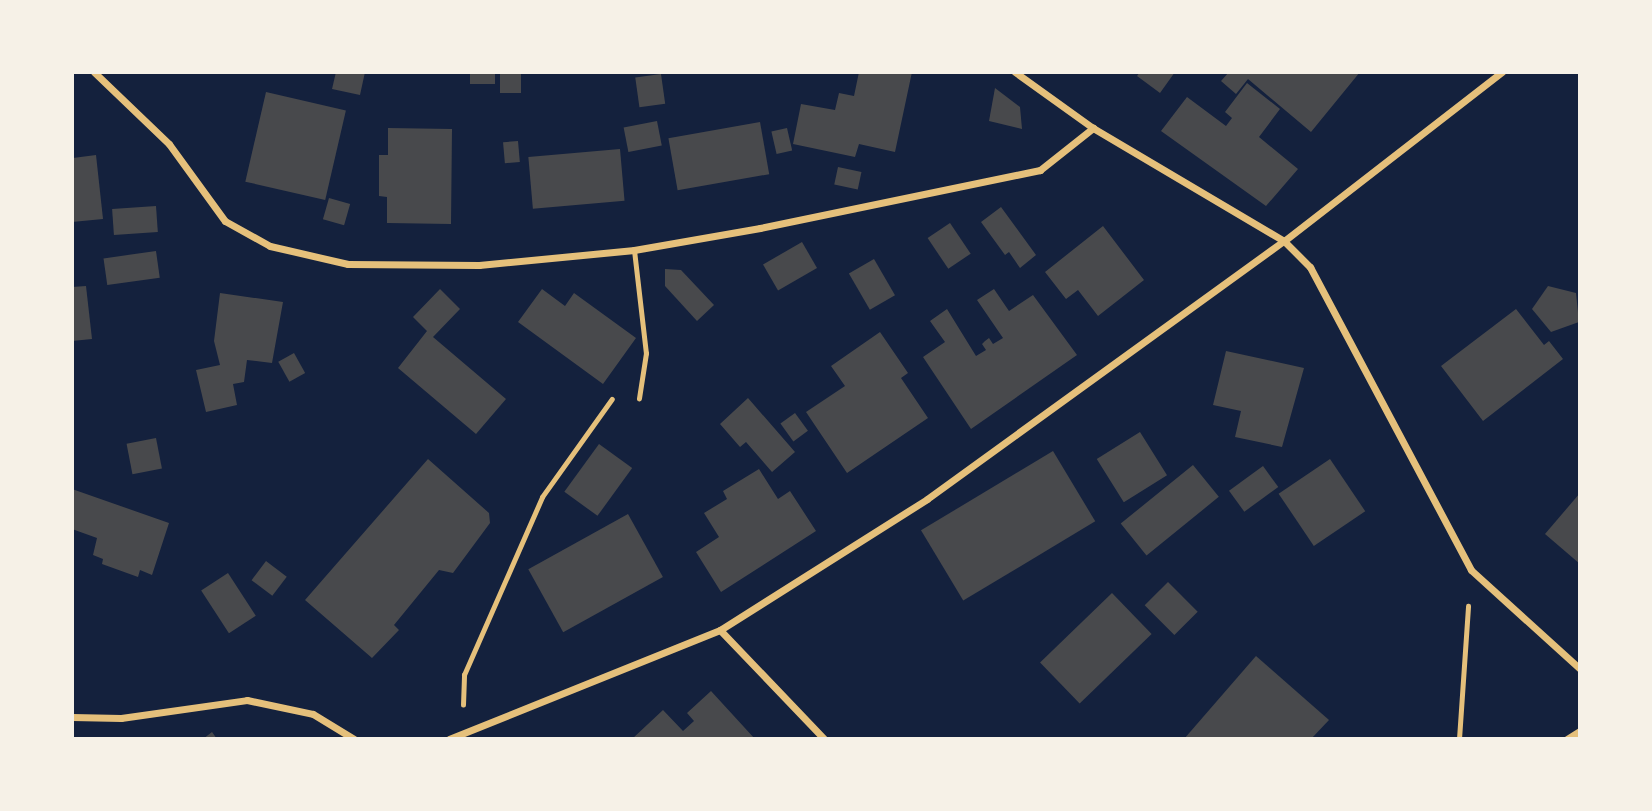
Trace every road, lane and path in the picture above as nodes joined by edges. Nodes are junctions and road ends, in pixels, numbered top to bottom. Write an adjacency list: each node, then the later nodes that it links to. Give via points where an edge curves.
1 (94, 72): 6 (street, via 169,144 225,221 270,246 348,264 479,265)
2 (1015, 72): 4 (street)
3 (1502, 72): 5 (street)
4 (1093, 128): 5 (street); 6 (street, via 1040,170)
5 (1284, 241): 9 (street, via 1310,267); 10 (street, via 927,499)
6 (634, 250): 8 (lane, via 646,353)
7 (614, 397): 14 (path, via 536,509 464,675)
8 (639, 398)
9 (1471, 570): 11 (street); 18 (path)
10 (720, 630): 14 (street); 17 (street)
11 (1580, 669)
12 (72, 717): 15 (street, via 121,718 247,700 313,714)
13 (1580, 731): 19 (street)
14 (462, 732): 16 (street)
15 (354, 739)
16 (449, 739)
17 (824, 739)
18 (1459, 739)
19 (1567, 739)

